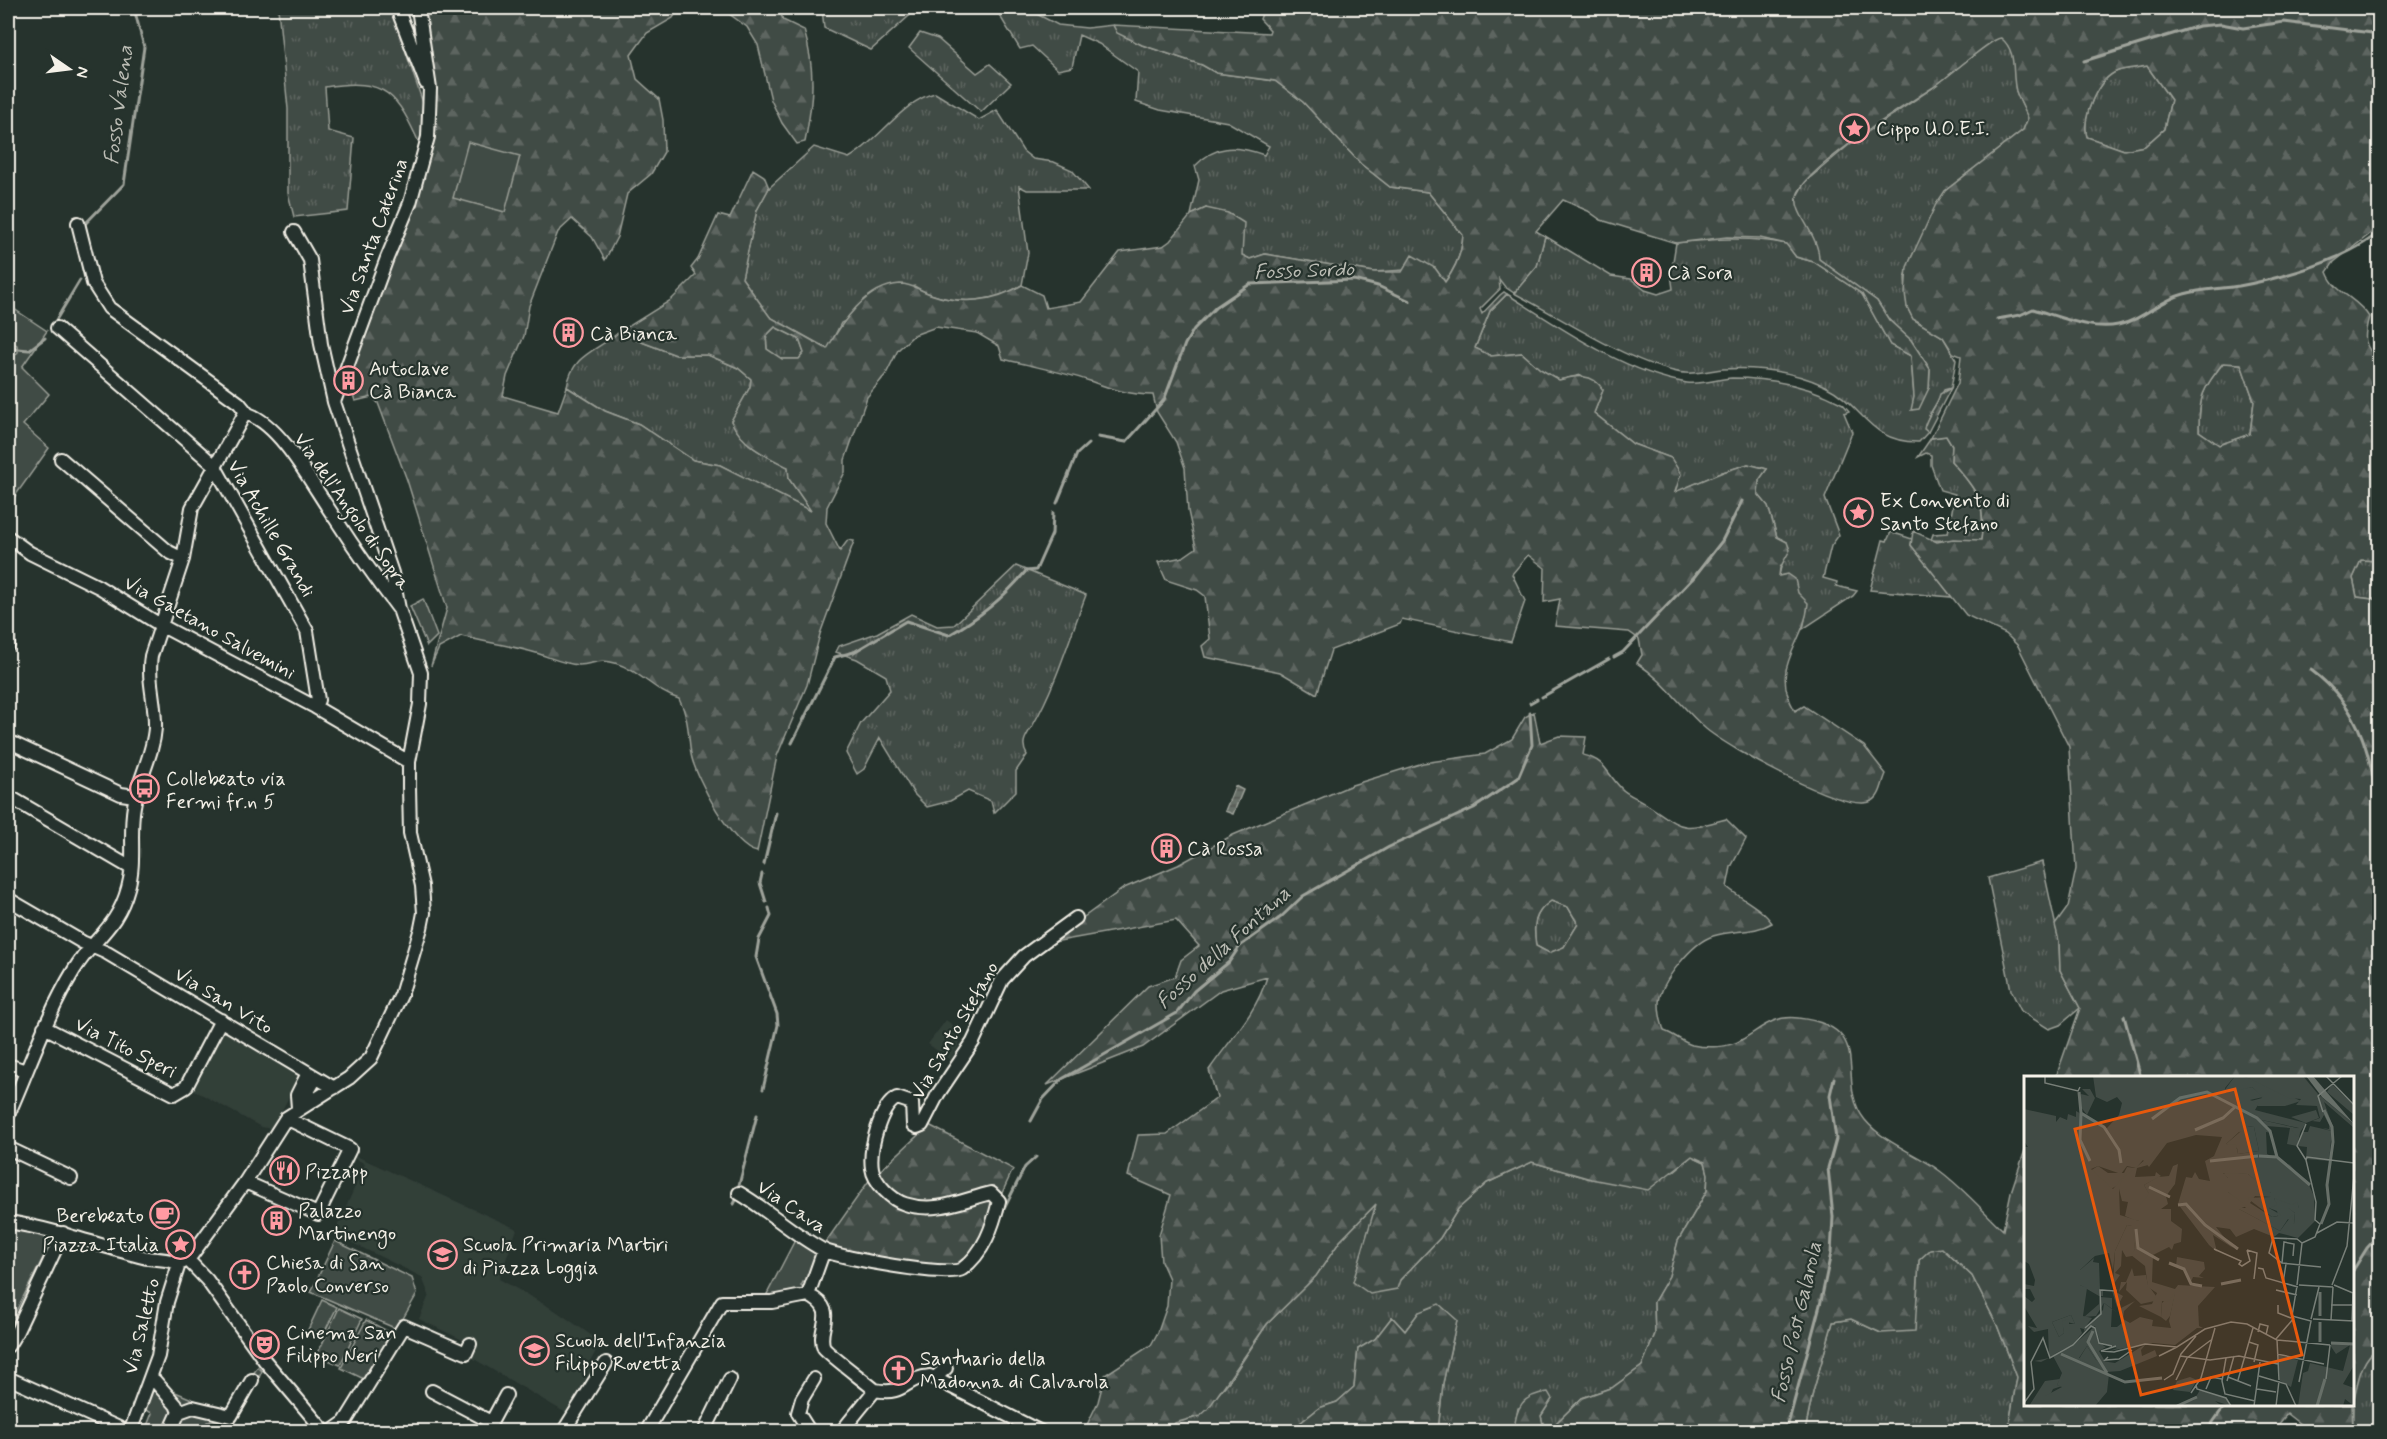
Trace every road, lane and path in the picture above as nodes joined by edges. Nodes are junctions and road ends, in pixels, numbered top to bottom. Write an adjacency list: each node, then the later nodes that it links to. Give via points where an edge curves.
1 (397, 8): 5 (street, via 422,78)
2 (418, 8): 5 (street, Via Santa Caterina)
3 (932, 8): 4 (street)
4 (943, 8)
5 (430, 89): 9 (street, Via Santa Caterina, via 428,137 410,203)
6 (78, 223): 10 (street, Via dell'Angolo di Sopra, via 93,283 109,308 239,403)
7 (294, 232): 9 (street, Via Santa Caterina, via 309,260)
8 (57, 328): 12 (street, Via Achille Grandi)
9 (334, 402): 15 (street, Via Santa Caterina, via 392,573)
10 (248, 414): 12 (street); 15 (street, Via dell'Angolo di Sopra, via 263,422 295,456)
11 (61, 459): 14 (street, via 168,552)
12 (214, 465): 14 (street, via 192,508); 19 (street, Via Achille Grandi, via 307,631 318,700)
13 (8, 537): 16 (street, Via Gaetano Salvemini)
14 (183, 559): 16 (street)
15 (399, 609): 21 (street, Via Santa Caterina, via 421,673)
16 (162, 626): 19 (street, Via Gaetano Salvemini); 25 (street, via 148,671 153,747)
17 (8, 633): 18 (street)
18 (8, 645)
19 (315, 707): 22 (street, Via Gaetano Salvemini)
20 (8, 741): 25 (street)
21 (413, 741): 22 (street, via 403,750); 23 (street, Via Santa Caterina)
22 (392, 752): 23 (street, Via Gaetano Salvemini)
23 (409, 762): 35 (street, Via Santa Caterina, via 410,833 422,886 421,928 401,995 381,1041 360,1070)
24 (8, 796): 26 (street)
25 (134, 801): 26 (street)
26 (131, 868): 29 (street, via 123,905)
27 (8, 899): 29 (street, Via San Vito)
28 (1076, 918): 45 (street, Via Santo Stefano, via 1048,936 1002,980 973,1042 922,1125 914,1127 911,1121 912,1103 897,1098 889,1104 877,1127 872,1168 879,1183 899,1202 930,1208 991,1193 997,1197 989,1235 979,1250 955,1272 874,1263)
29 (94, 947): 30 (street, Via San Vito); 31 (street, via 73,972)
30 (221, 1020): 31 (street, Via Tito Speri, via 180,1093 167,1093); 34 (street, Via San Vito)
31 (44, 1027): 33 (street)
32 (8, 1065): 33 (street)
33 (26, 1071): 37 (street)
34 (312, 1076): 35 (street, Via San Vito); 36 (street, via 297,1095)
35 (334, 1088): 36 (street, Via Santa Caterina)
36 (298, 1108): 38 (street, Via Santa Caterina)
37 (8, 1115)
38 (286, 1118): 41 (street, Via Santa Caterina); 41 (street, via 350,1149 318,1214)
39 (8, 1148): 40 (street)
40 (71, 1178)
41 (250, 1184): 46 (street, Via Santa Caterina)
42 (739, 1193): 45 (street, Via Cava)
43 (8, 1222): 44 (street)
44 (63, 1233): 46 (street, via 156,1260); 49 (street)
45 (824, 1250): 47 (street)
46 (183, 1262): 63 (street, via 207,1280 279,1379); 64 (street, Via Saletto, via 171,1285 158,1356)
47 (808, 1295): 58 (street, via 820,1303 824,1312 826,1350); 67 (street, via 772,1302 722,1302)
48 (470, 1344): 63 (street, via 466,1353 404,1326)
49 (8, 1346)
50 (606, 1363): 66 (street)
51 (946, 1368): 52 (street)
52 (936, 1377): 58 (street, via 918,1377 895,1392); 71 (street, via 939,1382)
53 (8, 1378): 64 (street)
54 (730, 1379): 68 (street)
55 (814, 1379): 69 (street, via 798,1413)
56 (252, 1380): 61 (street, via 231,1416 193,1407)
57 (155, 1381): 61 (street)
58 (875, 1390): 70 (street)
59 (432, 1391): 62 (street)
60 (506, 1395): 62 (street)
61 (178, 1412): 65 (street)
62 (488, 1427)
63 (334, 1429)
64 (129, 1431)
65 (170, 1431)
66 (563, 1431)
67 (646, 1431)
68 (704, 1431)
69 (810, 1431)
70 (841, 1431)
71 (1041, 1431)

